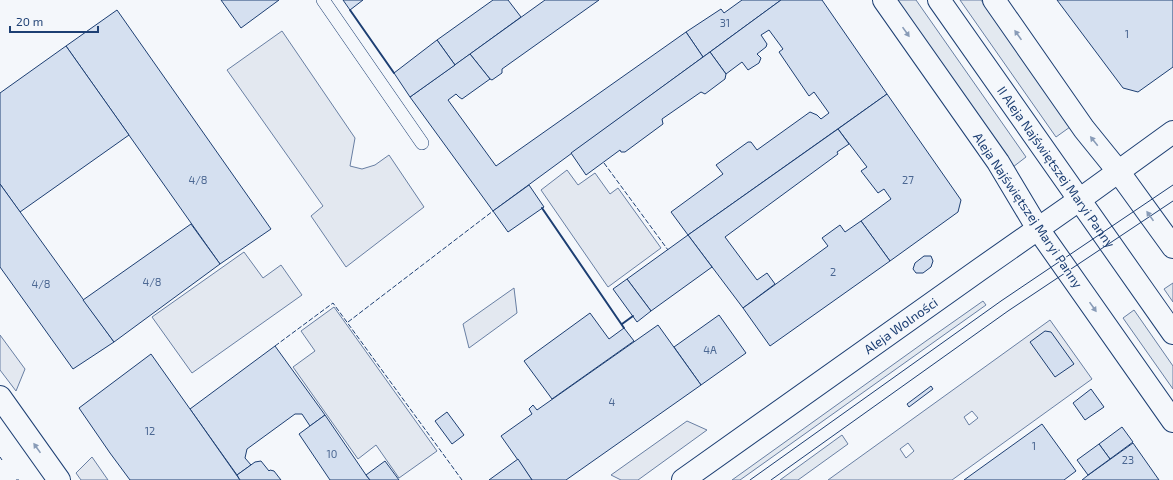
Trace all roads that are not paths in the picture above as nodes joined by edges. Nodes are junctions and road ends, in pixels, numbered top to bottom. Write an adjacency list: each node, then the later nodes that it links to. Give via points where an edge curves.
1 (323, 0): 6 (lane)
2 (884, 0): 9 (street, Aleja Najświętszej Maryi Panny, one-way to 9, via 998,162)
3 (939, 0): 8 (street, II Aleja Najświętszej Maryi Panny)
4 (994, 0): 7 (street, one-way to 4, via 1084,129)
5 (1173, 132): 7 (street, Aleja Wolności)
6 (422, 143)
7 (1118, 171): 8 (street, Aleja Wolności); 10 (street, one-way to 7)
8 (1079, 200): 9 (street, Aleja Wolności); 11 (street, II Aleja Najświętszej Maryi Panny)
9 (1038, 229): 13 (street, Aleja Najświętszej Maryi Panny, one-way to 13); 15 (street, Aleja Wolności)
10 (1173, 247)
11 (1173, 333)
12 (0, 397): 14 (street, one-way to 12)
13 (1173, 421)
14 (59, 480)
15 (683, 480)

